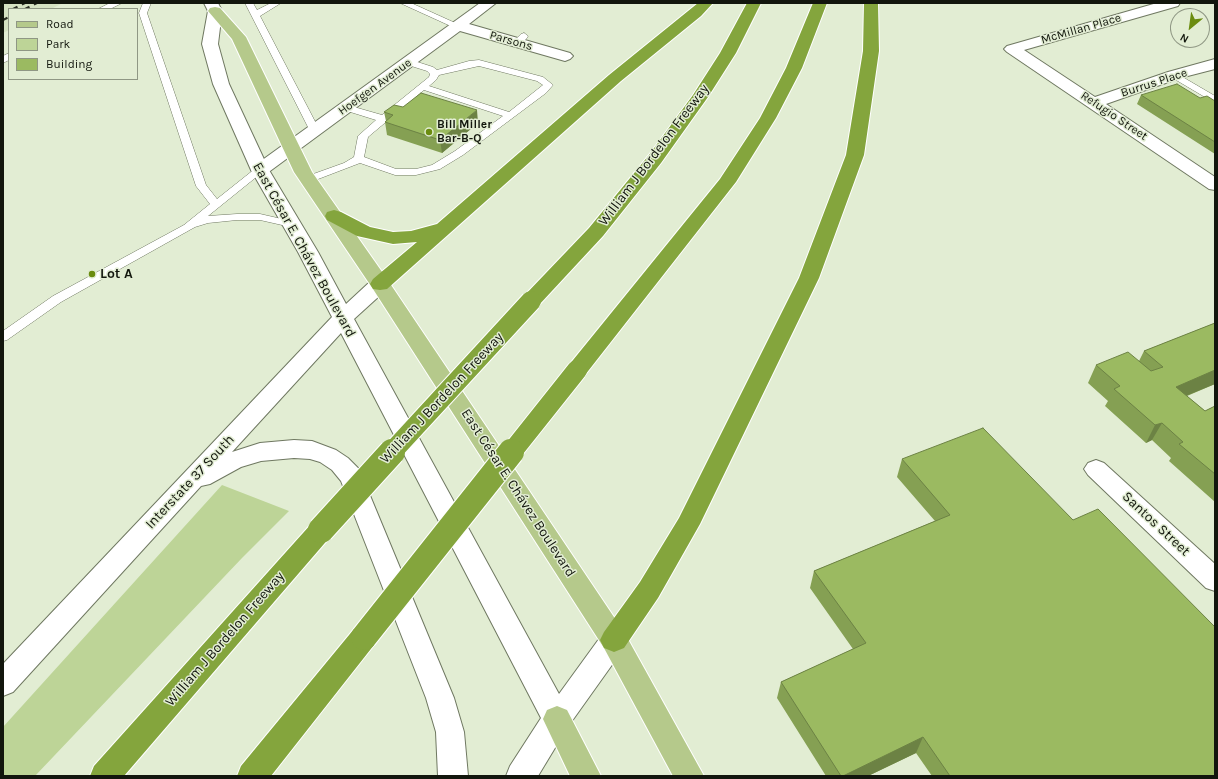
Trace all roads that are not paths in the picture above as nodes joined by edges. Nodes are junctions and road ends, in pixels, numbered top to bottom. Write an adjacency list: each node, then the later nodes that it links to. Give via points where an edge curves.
1 (118, 3): 13 (lane)
2 (147, 3): 34 (lane, via 143,13 200,186)
3 (249, 3): 14 (lane)
4 (277, 3): 14 (lane)
5 (404, 3): 15 (lane)
6 (489, 3): 15 (main road, Hoefgen Avenue)
7 (706, 3): 38 (highway, via 615,78)
8 (754, 3): 48 (highway, William J Bordelon Freeway, bridge, via 728,53 700,97 655,159 596,232 321,530)
9 (820, 3): 49 (highway, bridge, via 768,118 728,182)
10 (871, 3): 45 (highway, via 871,51 855,155 809,278 688,524 649,590)
11 (1173, 3): 16 (main road, McMillan Place)
12 (213, 7): 29 (main road, East César E. Chávez Boulevard, via 239,37); 31 (main road, East César E. Chávez Boulevard, via 210,44 214,63)
13 (105, 8)
14 (255, 15): 28 (lane)
15 (458, 26): 17 (main road, Parsons, via 521,40); 18 (main road, Hoefgen Avenue)
16 (1012, 49): 24 (main road, Refugio Street)
17 (565, 56)
18 (408, 62): 20 (lane); 25 (main road, Hoefgen Avenue)
19 (1215, 64): 21 (main road, Burrus Place)
20 (435, 73): 22 (lane); 26 (lane, via 479,63 547,82 548,85)
21 (1174, 75): 23 (lane); 24 (main road, Burrus Place)
22 (423, 87): 26 (lane); 27 (lane)
23 (1215, 100)
24 (1094, 103): 33 (main road, Refugio Street)
25 (347, 108): 27 (lane); 28 (main road, Hoefgen Avenue)
26 (510, 115): 30 (lane, via 436,167 416,172 395,172)
27 (384, 118): 30 (lane, via 363,136)
28 (315, 131): 29 (main road, Hoefgen Avenue)
29 (291, 148): 31 (main road, Hoefgen Avenue); 32 (main road, East César E. Chávez Boulevard)
30 (359, 159): 32 (lane)
31 (260, 170): 34 (lane); 36 (main road, East César E. Chávez Boulevard)
32 (309, 179): 35 (main road, East César E. Chávez Boulevard)
33 (1215, 185)
34 (216, 204): 37 (lane)
35 (334, 216): 38 (highway, via 364,232 393,238 412,237); 39 (main road, East César E. Chávez Boulevard)
36 (291, 224): 37 (lane, via 260,217 237,217 206,220); 40 (main road, East César E. Chávez Boulevard)
37 (188, 227): 41 (lane, via 57,299)
38 (446, 227): 39 (highway)
39 (380, 284): 40 (main road, Interstate 37 South); 45 (main road, East César E. Chávez Boulevard)
40 (342, 318): 43 (main road, Interstate 37 South); 47 (main road, East César E. Chávez Boulevard)
41 (3, 337)
42 (1096, 469): 44 (main road, Santos Street)
43 (187, 486): 46 (main road, Interstate 37 South); 50 (main road, via 233,461 270,450 312,450 328,456 344,468 351,476 440,698 450,732)
44 (1215, 580)
45 (614, 640): 47 (main road); 53 (main road, East César E. Chávez Boulevard)
46 (3, 683)
47 (558, 719): 51 (main road); 52 (main road, East César E. Chávez Boulevard)
48 (105, 776)
49 (252, 776)
50 (454, 776)
51 (521, 776)
52 (586, 776)
53 (689, 776)

